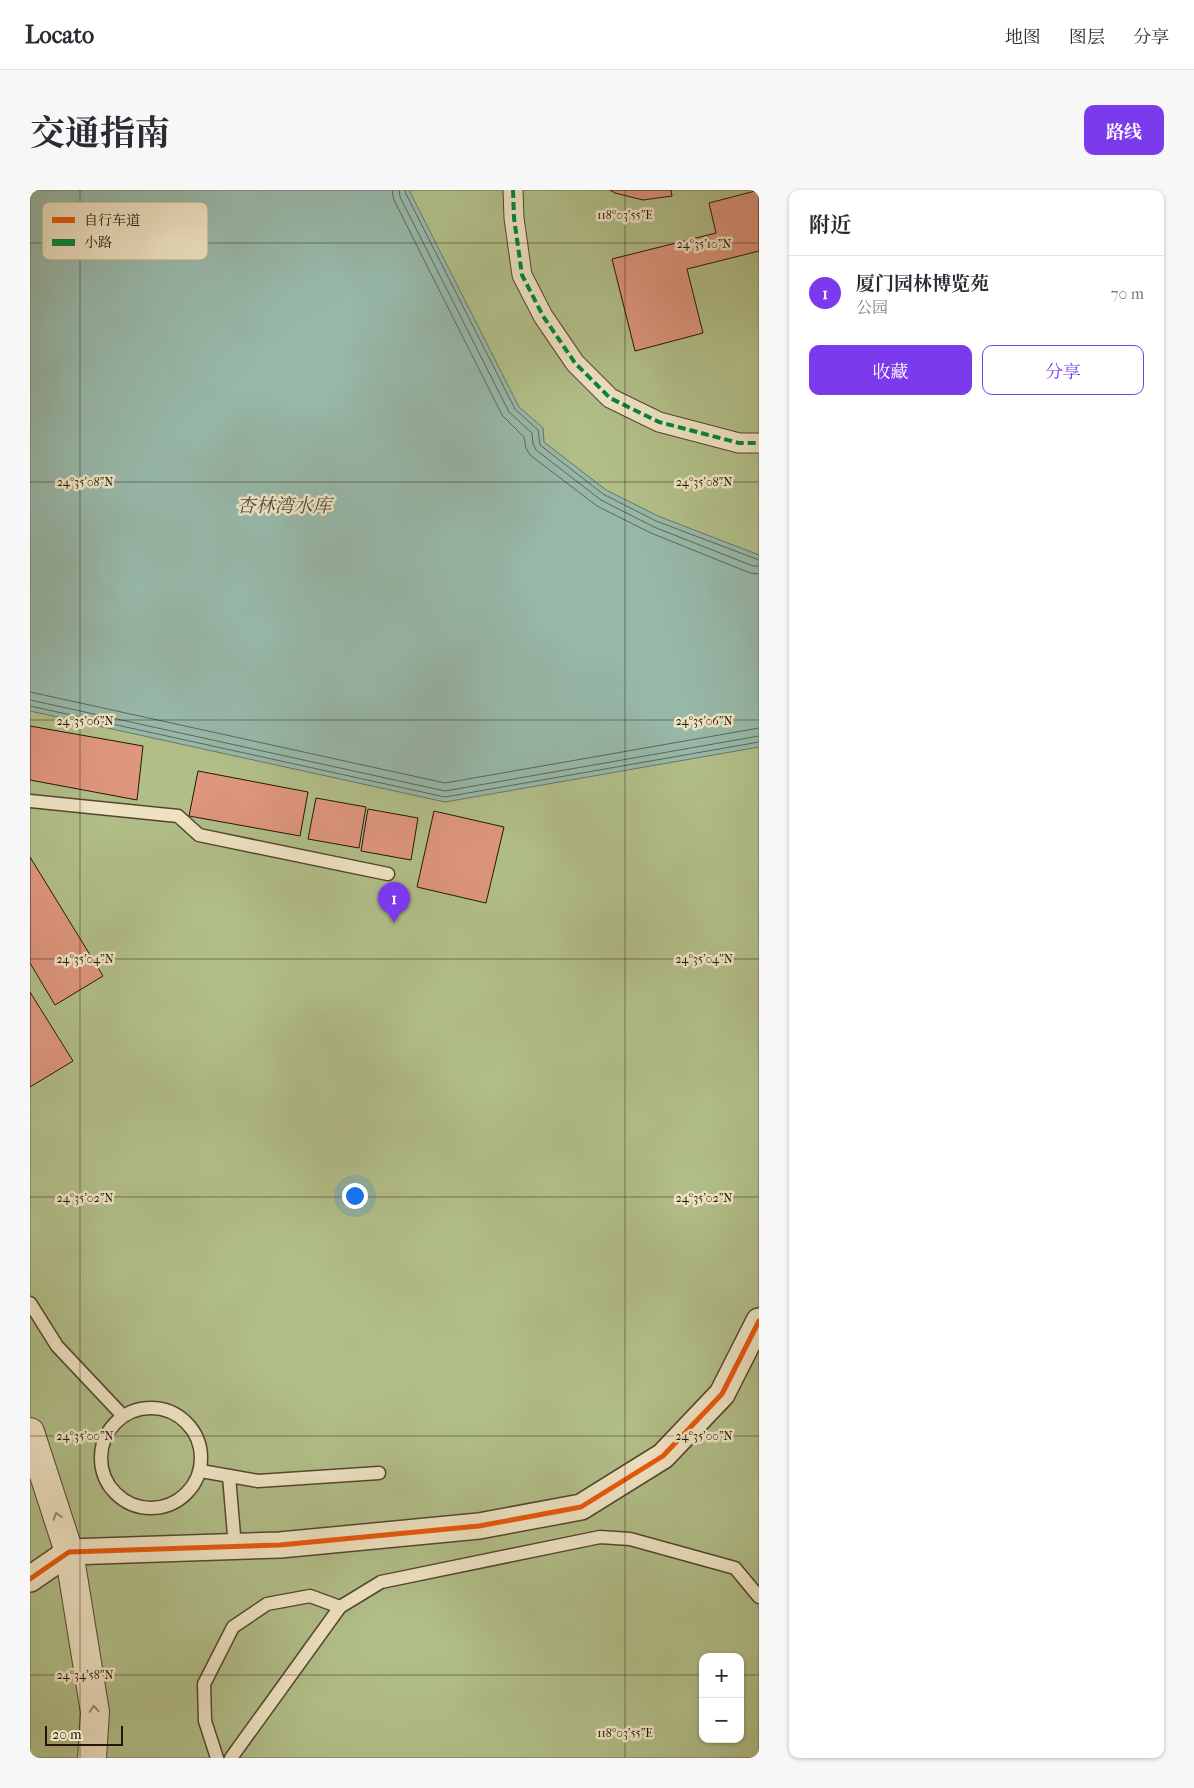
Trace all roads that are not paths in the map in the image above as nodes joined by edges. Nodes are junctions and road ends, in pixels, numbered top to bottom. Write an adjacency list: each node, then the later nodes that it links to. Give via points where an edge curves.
1 (513, 190): 2 (street, via 522,275 543,316 575,363 610,398 659,422 739,443)
2 (759, 443)
3 (30, 801): 4 (lane, via 178,816 199,835)
4 (388, 874)
5 (30, 1303): 7 (lane, via 57,1346)
6 (759, 1321): 12 (street, via 722,1394 676,1443 662,1456 581,1507 479,1526)
7 (123, 1416): 9 (lane, via 140,1409 157,1408 174,1413 188,1423 198,1437); 9 (lane, via 103,1442 101,1458 103,1474 110,1488 122,1500 137,1507 169,1506 194,1486)
8 (30, 1432): 13 (street, one-way to 8)
9 (201, 1471): 11 (lane)
10 (379, 1473): 11 (lane, via 258,1481)
11 (229, 1476): 12 (lane)
12 (234, 1547): 13 (street)
13 (69, 1552): 14 (street); 17 (street, one-way to 13, via 96,1712)
14 (30, 1580)
15 (759, 1597): 16 (lane, via 735,1568 630,1539 600,1537 381,1582)
16 (340, 1607): 18 (lane, via 310,1596 267,1604 233,1627 204,1684 205,1721); 19 (lane)
17 (92, 1758)
18 (217, 1758)
19 (231, 1758)

